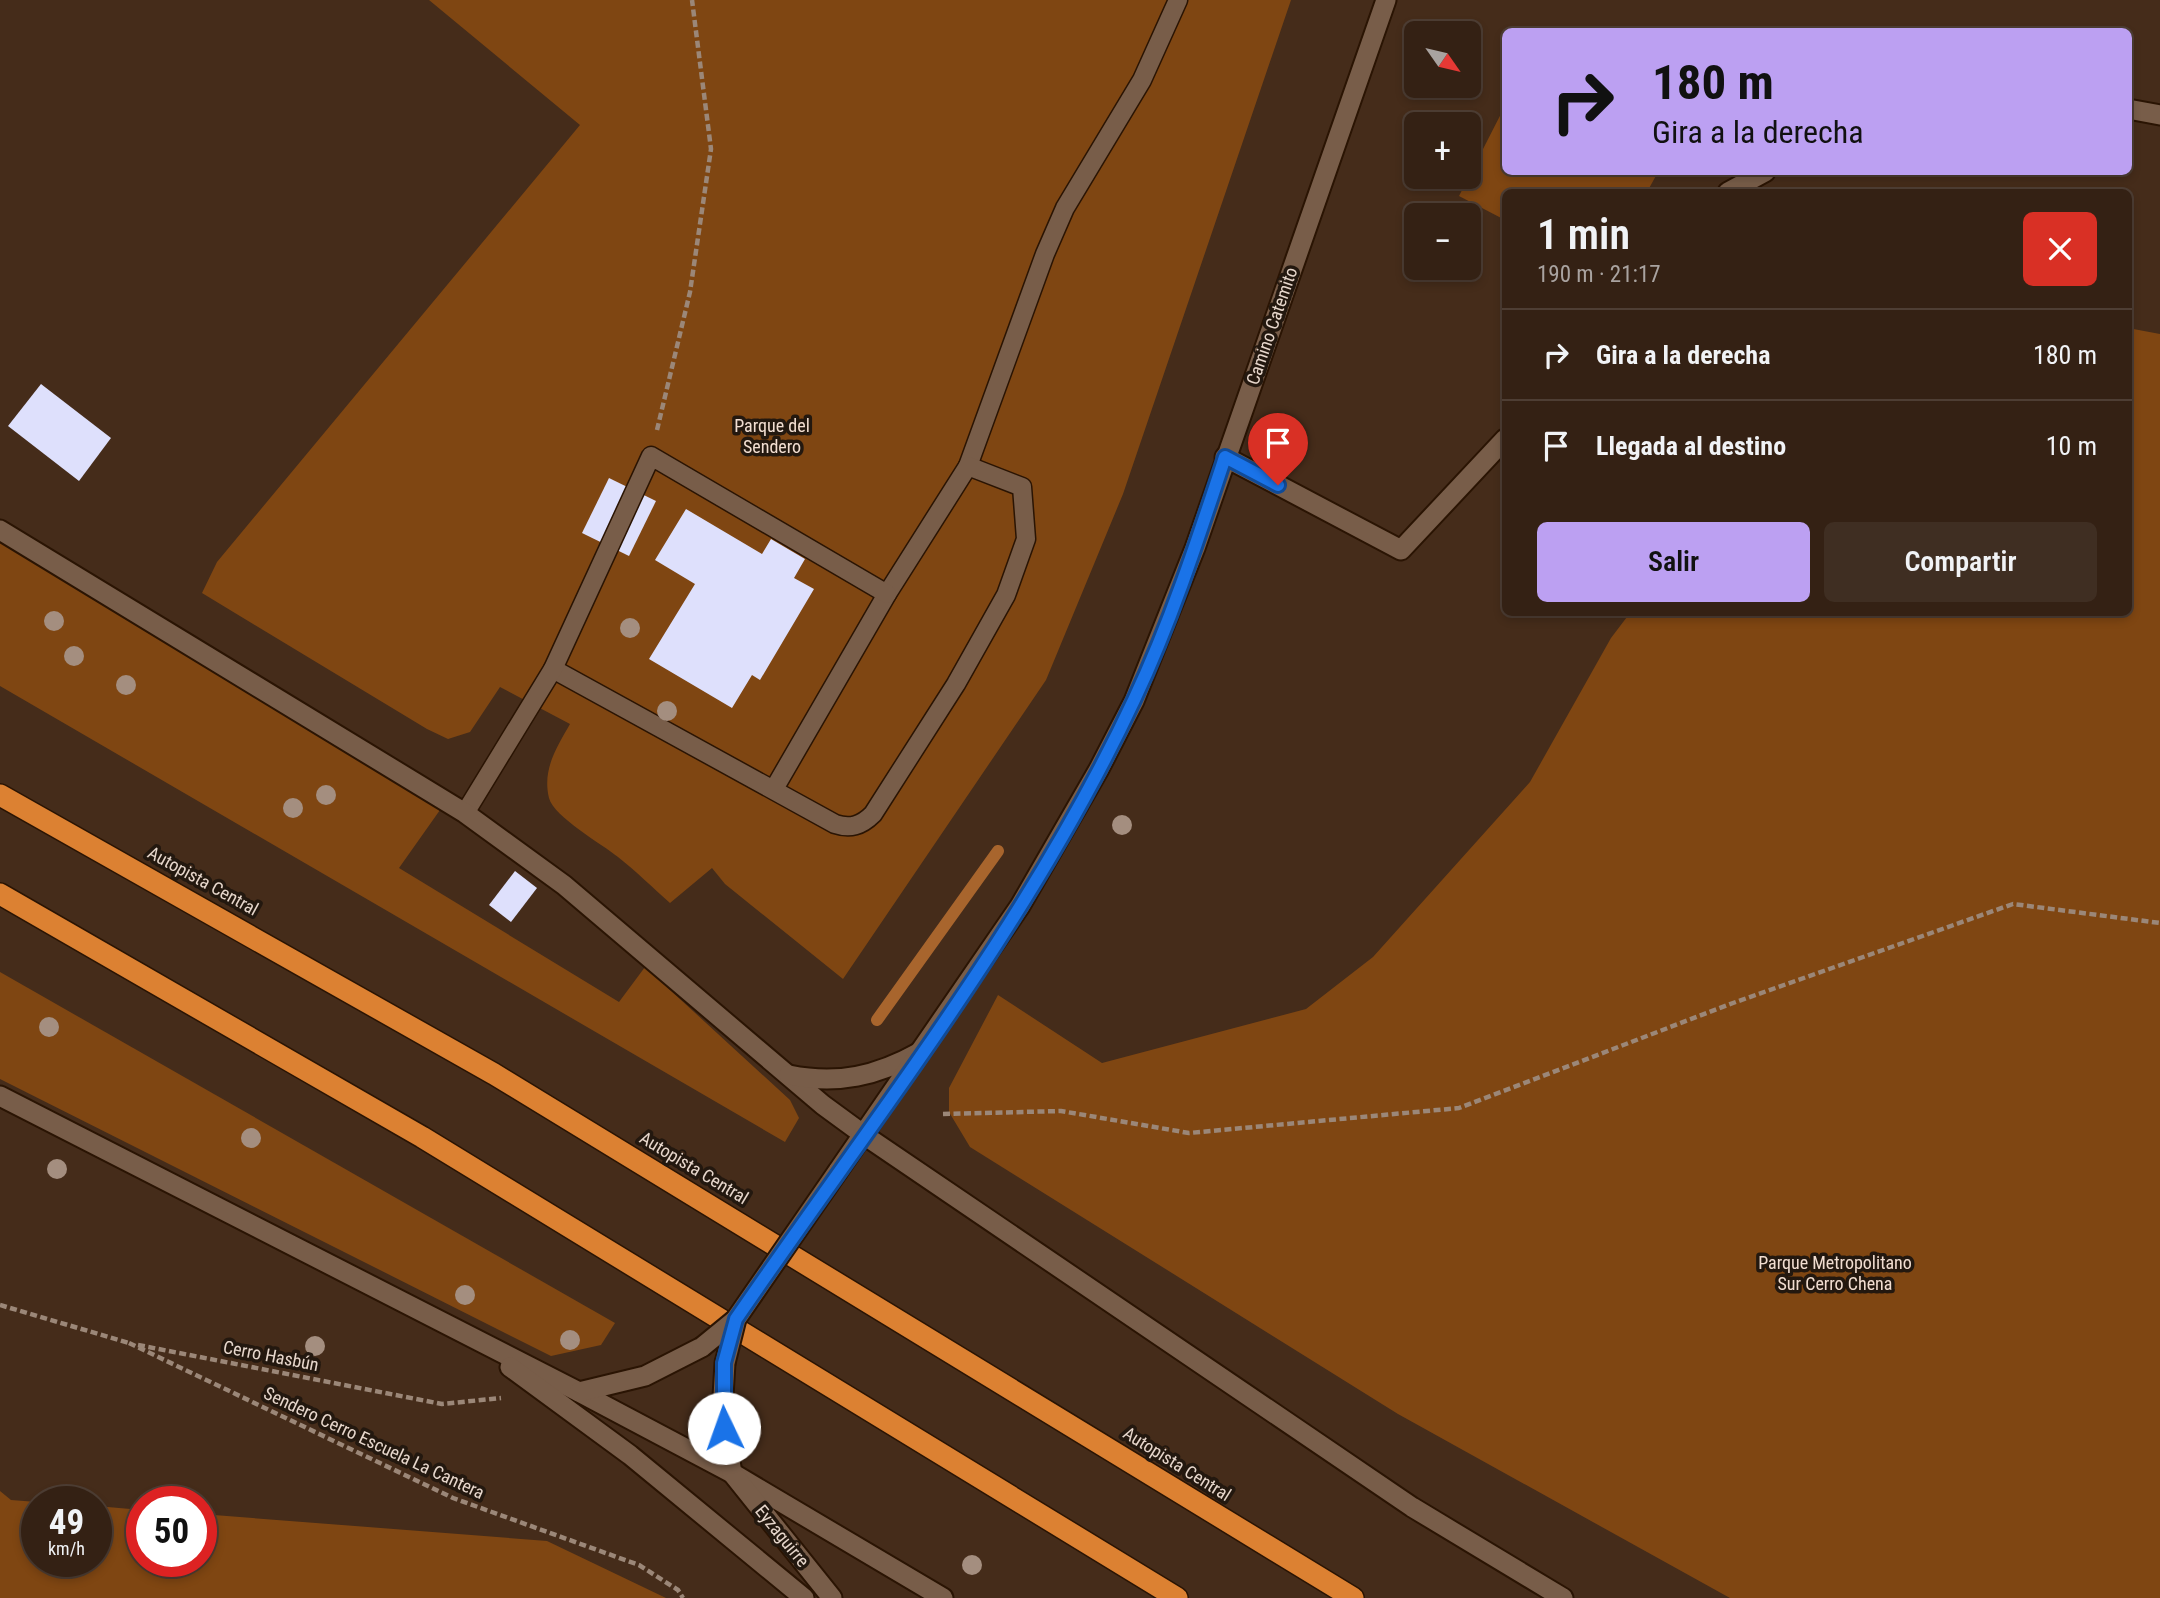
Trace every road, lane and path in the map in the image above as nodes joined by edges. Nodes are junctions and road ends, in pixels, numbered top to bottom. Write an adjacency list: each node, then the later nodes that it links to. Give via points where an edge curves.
1 (692, 0): 9 (path, via 711,149 690,292)
2 (1178, 0): 11 (lane, via 1142,80 1065,208)
3 (1386, 0): 10 (main road, Camino Catemito)
4 (2132, 110): 5 (main road)
5 (2160, 115)
6 (1759, 175): 7 (main road)
7 (1734, 189)
8 (1502, 442): 10 (main road, via 1401,550)
9 (651, 456): 13 (lane); 14 (lane)
10 (1225, 457): 20 (main road, Camino Catemito, via 1164,633 1099,769 1020,906)
11 (968, 466): 13 (lane); 15 (lane, via 1022,487 1026,539 1006,595 956,684 866,821 849,827 835,824)
12 (0, 530): 17 (main road)
13 (887, 594): 15 (lane)
14 (553, 669): 15 (lane); 17 (lane)
15 (774, 789)
16 (0, 795): 37 (highway, Autopista Central, via 506,1081)
17 (465, 813): 21 (main road, via 564,885)
18 (0, 894): 36 (highway, via 422,1136)
19 (2160, 923): 23 (path, via 2013,904 1733,1003 1459,1108 1189,1133 1061,1111)
20 (924, 1050): 21 (main road, via 856,1078); 24 (main road, Camino Catemito)
21 (789, 1075): 24 (main road)
22 (0, 1096): 27 (main road)
23 (943, 1114)
24 (864, 1135): 26 (main road, Camino Catemito, bridge); 38 (main road, via 1412,1507)
25 (0, 1305): 28 (path, Cerro Hasbún)
26 (736, 1319): 30 (main road, bridge, via 702,1347 645,1376); 31 (main road, Camino Catemito, bridge, via 724,1363 722,1413)
27 (445, 1323): 29 (main road); 30 (main road)
28 (129, 1343): 29 (path, Cerro Hasbún, via 442,1404 509,1398); 32 (path, Sendero Cerro Escuela La Cantera, via 453,1498 639,1565)
29 (538, 1388): 33 (main road, via 681,1495)
30 (579, 1392): 31 (main road)
31 (732, 1473): 34 (main road, Eyzaguirre); 35 (main road)
32 (683, 1598)
33 (804, 1598)
34 (832, 1598)
35 (943, 1598)
36 (1177, 1598)
37 (1353, 1598)
38 (1563, 1598)

